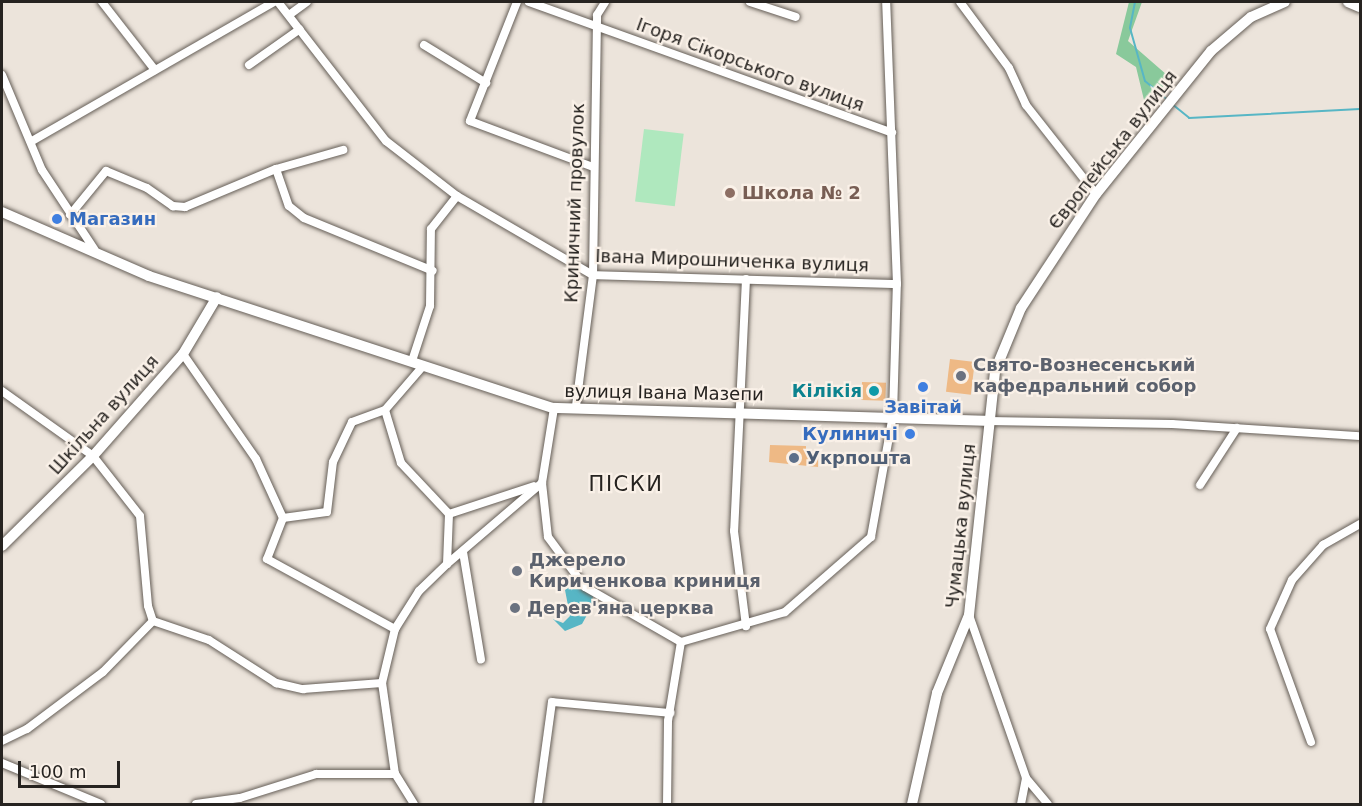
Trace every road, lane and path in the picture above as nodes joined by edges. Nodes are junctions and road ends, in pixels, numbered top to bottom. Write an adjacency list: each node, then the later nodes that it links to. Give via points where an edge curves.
1 (102, 2): 19 (street)
2 (276, 2): 13 (street, Івана Мирошниченка вулиця); 19 (street)
3 (307, 2): 13 (street)
4 (517, 2): 21 (street)
5 (529, 2): 15 (street, Ігоря Сікорського вулиця)
6 (605, 2): 15 (street, Криничний провулок)
7 (750, 2): 14 (street)
8 (886, 2): 22 (street)
9 (960, 2): 27 (street, via 1008,68 1026,105)
10 (1286, 2): 27 (street, Європейська вулиця, via 1251,17 1211,51)
11 (1348, 2): 12 (street)
12 (1360, 7)
13 (289, 15): 16 (street, Івана Мирошниченка вулиця)
14 (796, 17)
15 (598, 28): 22 (street, Ігоря Сікорського вулиця); 25 (street, Криничний провулок)
16 (300, 29): 18 (street); 28 (street, Івана Мирошниченка вулиця, via 386,141)
17 (424, 45): 21 (street)
18 (249, 65)
19 (155, 70): 23 (street)
20 (2, 75): 23 (street)
21 (486, 83): 25 (street, via 470,121)
22 (892, 133): 35 (street)
23 (32, 141): 30 (street, via 42,170)
24 (343, 150): 26 (street)
25 (593, 167): 33 (street, Криничний провулок)
26 (276, 169): 30 (street, via 185,207 173,206 147,188 106,171); 32 (street, via 289,206 304,218)
27 (1096, 194): 46 (street, Європейська вулиця, via 1021,308 995,371)
28 (457, 196): 32 (street, via 431,229); 33 (street, Івана Мирошниченка вулиця)
29 (2, 212): 31 (street, вулиця Івана Мазепи)
30 (70, 215): 31 (street)
31 (94, 249): 36 (street, вулиця Івана Мазепи, via 149,276)
32 (433, 270): 38 (street, via 430,306)
33 (593, 275): 34 (street, Івана Мирошниченка вулиця); 41 (street, Криничний провулок)
34 (746, 279): 35 (street, Івана Мирошниченка вулиця); 44 (street)
35 (897, 284): 45 (street)
36 (217, 297): 37 (street, Шкільна вулиця); 38 (street, вулиця Івана Мазепи)
37 (183, 354): 49 (street, Шкільна вулиця); 53 (street, via 256,459)
38 (412, 361): 39 (street, вулиця Івана Мазепи)
39 (423, 366): 42 (street, вулиця Івана Мазепи); 43 (street)
40 (2, 390): 49 (street)
41 (576, 406): 42 (street, вулиця Івана Мазепи); 44 (street, вулиця Івана Мазепи)
42 (554, 408): 50 (street)
43 (385, 410): 52 (street, via 401,464); 53 (street, via 352,422 333,462 327,512)
44 (743, 411): 45 (street, вулиця Івана Мазепи); 60 (street, via 734,531)
45 (893, 415): 46 (street, вулиця Івана Мазепи); 60 (street, via 871,537 785,612)
46 (988, 421): 47 (street, вулиця Івана Мазепи); 58 (street, Чумацька вулиця)
47 (1237, 428): 48 (street, вулиця Івана Мазепи); 51 (street)
48 (1360, 436)
49 (93, 456): 55 (street, Шкільна вулиця); 59 (street, via 140,516 148,606)
50 (540, 484): 52 (street); 56 (street); 62 (street, via 548,537 585,587)
51 (1200, 485)
52 (449, 514): 57 (street)
53 (282, 518): 61 (street, via 267,559)
54 (1360, 524): 67 (street, via 1323,545 1292,580 1269,629)
55 (2, 546)
56 (463, 552): 57 (street); 63 (street)
57 (447, 564): 61 (street, via 419,591)
58 (969, 615): 70 (street); 78 (street, Чумацька вулиця, via 937,693)
59 (153, 621): 64 (street, via 209,640 276,683 303,689); 66 (street, via 103,672 27,729)
60 (746, 626): 62 (street)
61 (395, 630): 64 (street)
62 (681, 642): 65 (street)
63 (481, 660)
64 (382, 683): 69 (street)
65 (670, 713): 76 (street, via 552,702); 77 (street)
66 (2, 741)
67 (1311, 742)
68 (2, 763): 72 (street)
69 (395, 774): 71 (street, via 316,774); 75 (street)
70 (1026, 778): 79 (street); 80 (street)
71 (241, 801): 73 (street); 74 (street)
72 (101, 804)
73 (196, 804)
74 (225, 804)
75 (414, 804)
76 (538, 804)
77 (667, 804)
78 (912, 804)
79 (1021, 804)
80 (1048, 804)

